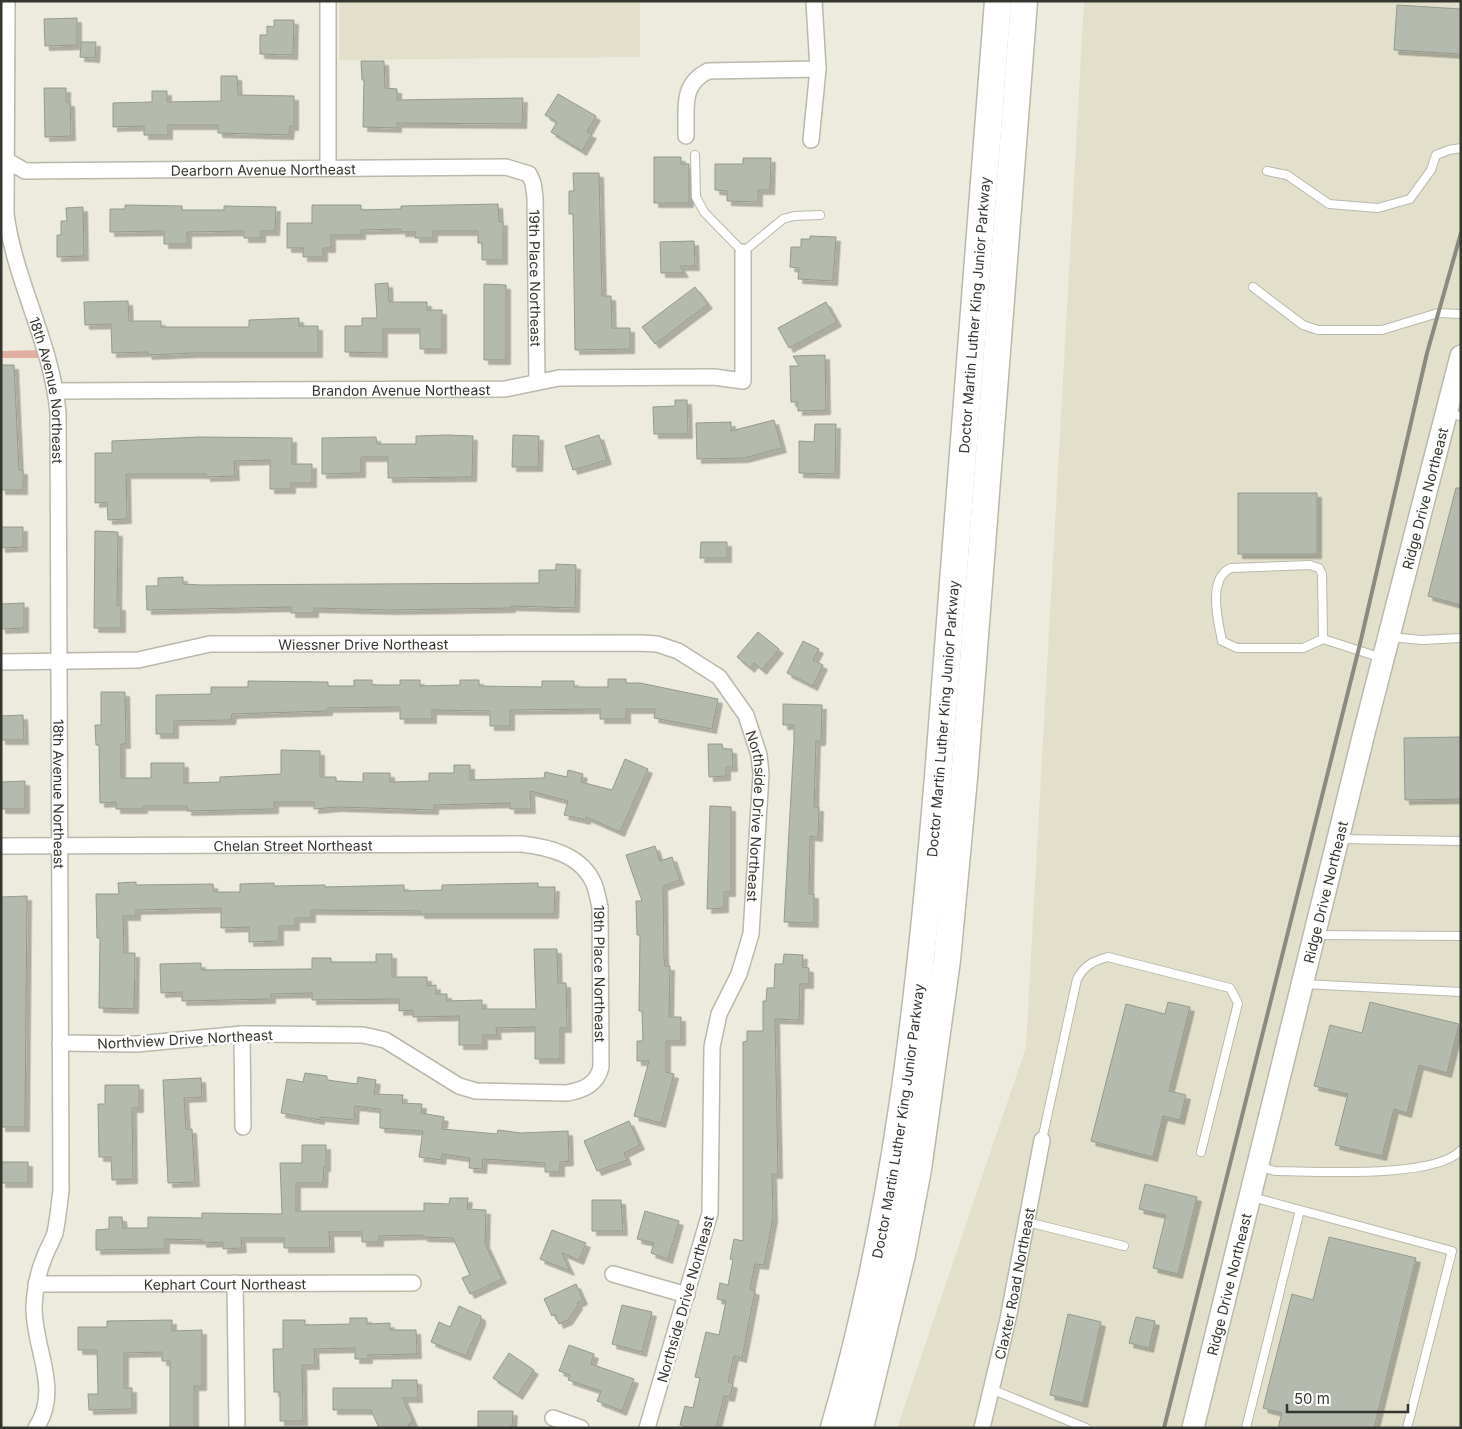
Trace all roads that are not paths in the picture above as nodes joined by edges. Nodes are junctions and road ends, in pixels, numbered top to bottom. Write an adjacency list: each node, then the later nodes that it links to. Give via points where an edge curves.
1 (7, 1): 11 (street, 18th Avenue Northeast)
2 (328, 1): 12 (street)
3 (814, 1): 6 (street)
4 (998, 1): 63 (highway, Doctor Martin Luther King Junior Parkway, via 935,815 912,1031 885,1210)
5 (1024, 1): 64 (highway, Doctor Martin Luther King Junior Parkway, via 947,960 918,1169 902,1254)
6 (818, 69): 7 (street, via 720,69 703,73 690,84 687,95); 8 (street)
7 (686, 136)
8 (811, 140)
9 (1461, 148): 13 (lane, via 1436,156 1431,170 1410,199 1378,208 1329,204 1287,175)
10 (695, 156): 16 (lane, via 696,197 704,212)
11 (4, 158): 12 (street, Dearborn Avenue Northeast, via 25,171); 22 (street, 18th Avenue Northeast, via 9,238)
12 (328, 168): 14 (street, Dearborn Avenue Northeast, via 506,167)
13 (1268, 171)
14 (529, 174): 20 (street, 19th Place Northeast, via 535,197)
15 (820, 215): 16 (lane, via 784,219)
16 (743, 252): 20 (street, Brandon Avenue Northeast, via 743,381 705,377 560,378)
17 (1253, 287): 18 (lane, via 1302,325 1318,330 1382,330 1422,317)
18 (1461, 314)
19 (1461, 356): 21 (street, Ridge Drive Northeast)
20 (537, 382): 22 (street, Brandon Avenue Northeast, via 505,390)
21 (1457, 388): 23 (street, Ridge Drive Northeast)
22 (56, 391): 29 (street, 18th Avenue Northeast)
23 (1453, 415): 24 (street, Ridge Drive Northeast)
24 (1389, 637): 25 (lane, via 1422,640); 27 (street, Ridge Drive Northeast)
25 (1461, 638)
26 (1323, 639): 26 (lane, via 1302,648 1237,648 1222,641 1217,598 1223,571 1310,565 1319,568 1322,574); 27 (lane)
27 (1384, 659): 31 (street, Ridge Drive Northeast)
28 (1, 662): 29 (street, Wiessner Drive Northeast)
29 (58, 662): 30 (street, Wiessner Drive Northeast, via 138,660 210,644 640,642 678,651); 34 (street, 18th Avenue Northeast)
30 (719, 677): 56 (street, Northside Drive Northeast, via 746,715 754,734 760,755 761,792 751,934 739,974 719,1014 712,1047 710,1213)
31 (1338, 839): 32 (lane); 36 (street, Ridge Drive Northeast)
32 (1461, 840)
33 (1, 846): 34 (street, Chelan Street Northeast)
34 (60, 846): 35 (street, Chelan Street Northeast, via 521,844 548,847); 41 (street, 18th Avenue Northeast)
35 (580, 866): 42 (street, 19th Place Northeast, via 594,883 600,907 601,1067)
36 (1314, 935): 37 (lane); 38 (street, Ridge Drive Northeast)
37 (1461, 936)
38 (1302, 984): 39 (lane); 47 (street, Ridge Drive Northeast)
39 (1461, 992)
40 (242, 1034): 41 (street, Northview Drive Northeast, via 137,1044); 42 (street, Northview Drive Northeast, via 363,1035 385,1040 459,1086 476,1091 567,1093 582,1091); 43 (street)
41 (60, 1043): 55 (street, 18th Avenue Northeast, via 61,1191 54,1234)
42 (593, 1083)
43 (243, 1127)
44 (1042, 1140): 46 (lane, via 1077,979 1083,968 1108,957 1230,988 1238,1003); 50 (street, Claxter Road Northeast)
45 (1461, 1150): 47 (lane, via 1432,1165 1394,1170 1275,1171)
46 (1201, 1152)
47 (1258, 1167): 48 (street, Ridge Drive Northeast)
48 (1250, 1196): 49 (lane); 67 (street, Ridge Drive Northeast)
49 (1300, 1210): 68 (lane); 69 (lane, via 1452,1251)
50 (1027, 1222): 51 (lane); 57 (street, Claxter Road Northeast)
51 (1124, 1246)
52 (613, 1274): 56 (street)
53 (235, 1283): 54 (street, Kephart Court Northeast); 55 (street, Kephart Court Northeast); 60 (street)
54 (413, 1283)
55 (36, 1284): 59 (street, 18th Avenue Northeast, via 36,1330 48,1398 44,1416)
56 (687, 1294): 62 (street, Northside Drive Northeast)
57 (992, 1389): 65 (street, Claxter Road Northeast); 66 (lane)
58 (553, 1418): 61 (street)
59 (36, 1428)
60 (237, 1428)
61 (581, 1428)
62 (647, 1428)
63 (834, 1428)
64 (860, 1428)
65 (982, 1428)
66 (1086, 1428)
67 (1193, 1428)
68 (1246, 1428)
69 (1407, 1428)

